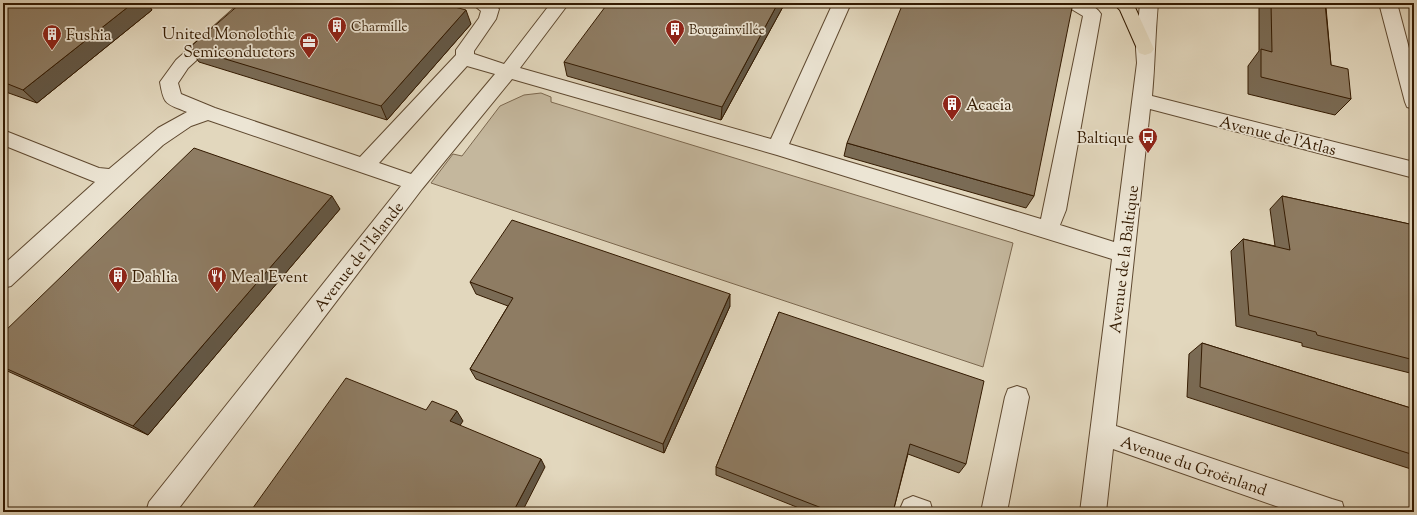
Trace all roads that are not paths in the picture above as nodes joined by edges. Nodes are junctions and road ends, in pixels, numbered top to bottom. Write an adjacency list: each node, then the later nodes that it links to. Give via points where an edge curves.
1 (250, 3): 15 (street, via 182,64 168,82 172,98)
2 (480, 3): 11 (street, via 490,9 487,19 465,50)
3 (560, 3): 12 (street, Avenue de l'Islande)
4 (842, 3): 17 (street)
5 (1074, 3): 22 (street, via 1092,14 1055,210)
6 (1122, 3): 10 (main road, via 1127,7)
7 (1388, 3): 9 (street)
8 (1148, 4): 10 (street, Avenue de la Baltique)
9 (1405, 39): 14 (street)
10 (1145, 49): 13 (street, Avenue de la Baltique, via 1146,63)
11 (465, 57): 12 (street); 18 (street)
12 (508, 70): 17 (street); 21 (street, Avenue de l'Islande)
13 (1141, 100): 19 (street, Avenue de l'Atlas); 23 (street, Avenue de la Baltique)
14 (1414, 102)
15 (208, 113): 18 (street); 20 (street, via 185,120 156,138)
16 (3, 137): 20 (street, via 96,175)
17 (777, 148): 22 (street)
18 (364, 166): 21 (street)
19 (1414, 170)
20 (113, 178): 24 (street)
21 (415, 183): 27 (street, Avenue de l'Islande)
22 (1048, 230): 23 (street)
23 (1123, 254): 26 (street, Avenue de la Baltique)
24 (3, 279)
25 (1017, 397): 28 (street)
26 (1102, 433): 29 (street, Avenue de la Baltique); 30 (street, Avenue du Groënland)
27 (159, 512)
28 (994, 512)
29 (1093, 512)
30 (1332, 512)

